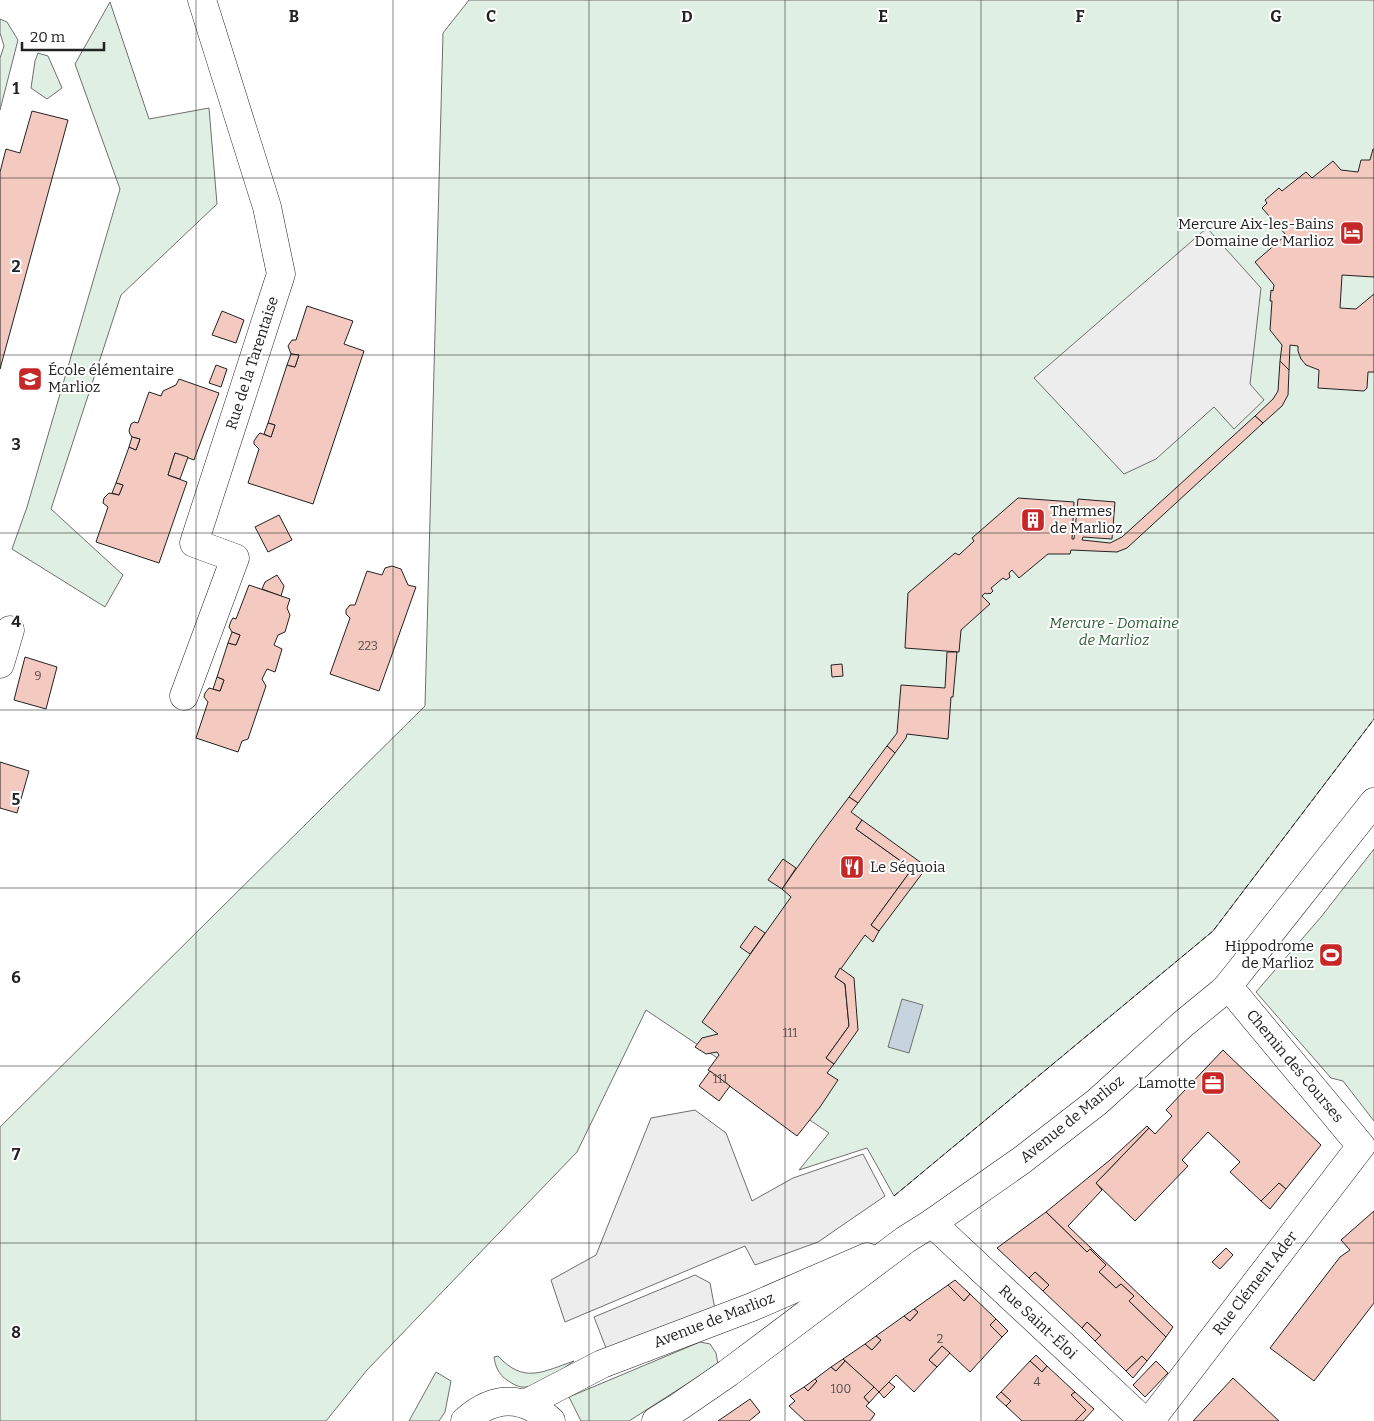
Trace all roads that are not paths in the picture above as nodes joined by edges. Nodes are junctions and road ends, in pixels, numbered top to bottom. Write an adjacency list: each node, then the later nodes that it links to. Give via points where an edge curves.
1 (202, 0): 4 (street, Rue de la Tarentaise, via 267,206 280,274 194,543 235,558)
2 (10, 630): 3 (street)
3 (0, 664)
4 (184, 696)
5 (1374, 802): 6 (street, Avenue de Marlioz)
6 (1282, 918): 7 (street, Avenue de Marlioz); 8 (street, Avenue de Marlioz, via 1211,986)
7 (1228, 986): 8 (street, Avenue de Marlioz); 9 (street, Chemin des Courses)
8 (1183, 1024): 10 (street, Avenue de Marlioz, via 1097,1102)
9 (1361, 1146): 17 (street, Rue Clément Ader)
10 (932, 1223): 11 (street, Avenue de Marlioz); 16 (street, Rue Saint-Éloi)
11 (905, 1240): 12 (street, Avenue de Marlioz, via 752,1307 602,1364); 15 (street, Avenue de Marlioz, via 734,1369)
12 (525, 1404): 13 (street, via 495,1403); 14 (street, via 541,1411)
13 (465, 1421)
14 (552, 1421)
15 (656, 1421)
16 (1144, 1421)
17 (1150, 1421)

